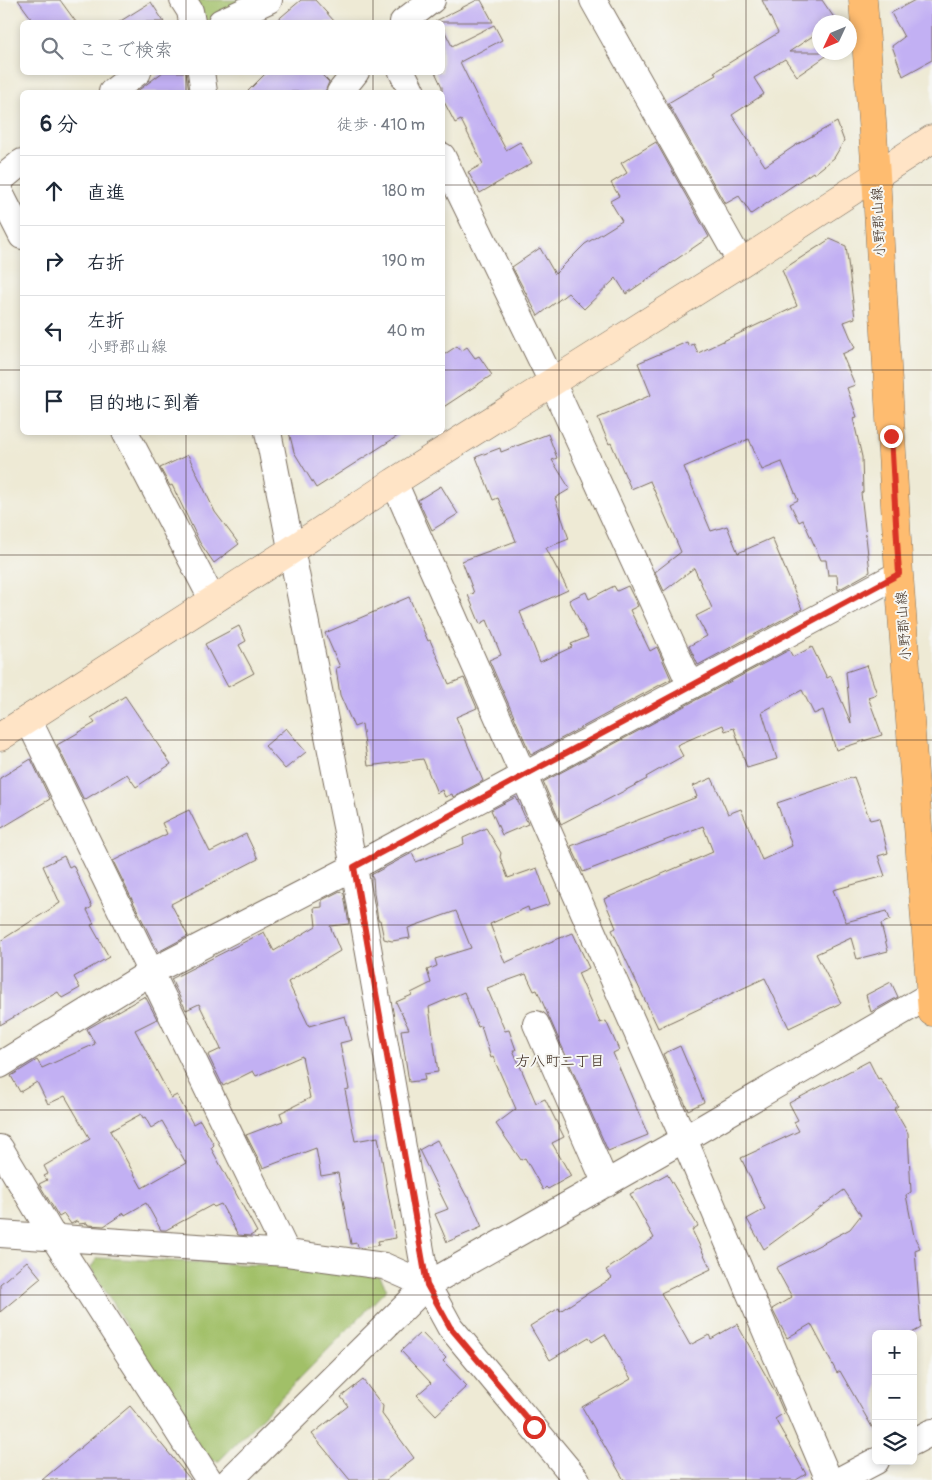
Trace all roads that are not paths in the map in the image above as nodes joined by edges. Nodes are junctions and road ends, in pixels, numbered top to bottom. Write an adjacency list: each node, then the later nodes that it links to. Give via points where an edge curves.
1 (182, 0): 6 (street)
2 (269, 0): 7 (street)
3 (432, 0): 8 (street)
4 (593, 0): 24 (street)
5 (863, 0): 20 (main road, 小野郡山線)
6 (192, 20)
7 (225, 20)
8 (406, 20)
9 (134, 75): 13 (street)
10 (201, 75): 14 (street)
11 (354, 75): 15 (street)
12 (404, 75): 16 (street)
13 (115, 90)
14 (204, 90)
15 (342, 90)
16 (411, 90)
17 (932, 139): 20 (street)
18 (445, 162): 25 (street)
19 (20, 164): 21 (street)
20 (876, 175): 24 (street); 30 (main road, 小野郡山線)
21 (0, 180)
22 (0, 193): 23 (street)
23 (20, 232)
24 (741, 263): 25 (street)
25 (552, 382): 28 (street); 32 (street)
26 (127, 435): 31 (street)
27 (269, 435): 29 (street)
28 (394, 482): 29 (street); 35 (street)
29 (290, 551): 31 (street); 36 (street)
30 (899, 574): 32 (street); 38 (main road, 小野郡山線)
31 (213, 601): 33 (street)
32 (692, 686): 35 (street)
33 (28, 719): 34 (street); 37 (street)
34 (0, 737)
35 (524, 775): 36 (street); 41 (street)
36 (354, 867): 37 (street); 47 (street)
37 (151, 972): 40 (street); 46 (street)
38 (932, 1000): 41 (street)
39 (536, 1024): 43 (street)
40 (0, 1064)
41 (684, 1139): 43 (street); 54 (street)
42 (0, 1148): 45 (street)
43 (606, 1184): 47 (street)
44 (0, 1234): 45 (street)
45 (54, 1238): 46 (street); 51 (street)
46 (287, 1253): 47 (street, via 384,1266)
47 (427, 1285): 52 (street); 53 (street, via 450,1327)
48 (932, 1432): 49 (street)
49 (917, 1440)
50 (872, 1463): 55 (street)
51 (209, 1480)
52 (230, 1480)
53 (577, 1480)
54 (829, 1480)
55 (840, 1480)

